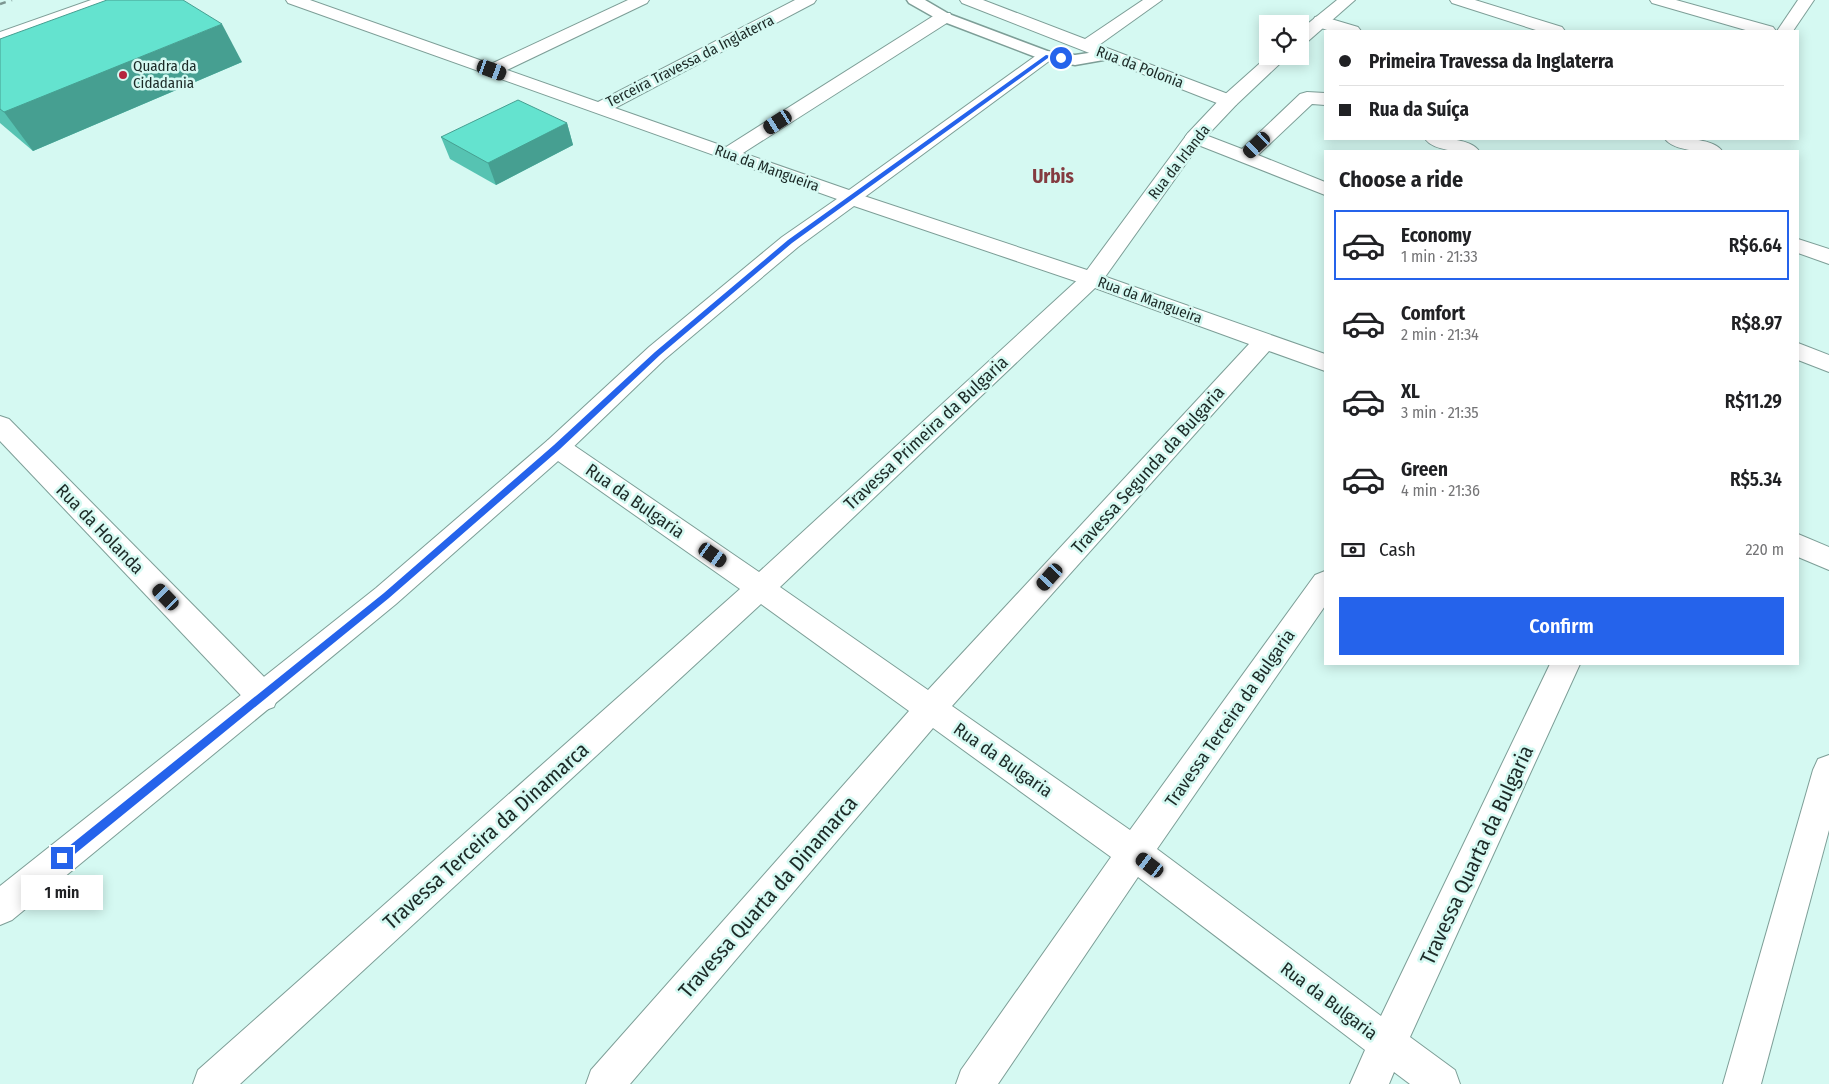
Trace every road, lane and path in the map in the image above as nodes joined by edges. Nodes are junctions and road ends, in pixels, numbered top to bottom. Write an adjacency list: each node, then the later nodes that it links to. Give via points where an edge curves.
1 (107, 0): 20 (street)
2 (294, 0): 25 (street, Rua da Mangueira)
3 (641, 0): 25 (street)
4 (808, 0): 28 (street, Terceira Travessa da Inglaterra)
5 (914, 0): 13 (lane)
6 (968, 0): 12 (street, Rua da Polonia)
7 (1154, 0): 21 (street)
8 (1347, 0): 14 (street)
9 (1458, 0): 16 (street)
10 (1658, 0): 17 (street)
11 (1806, 0): 18 (street)
12 (990, 3): 21 (street, Rua da Polonia)
13 (944, 17): 23 (lane); 34 (street)
14 (1322, 21): 15 (street); 19 (street)
15 (1349, 30)
16 (1553, 30)
17 (1763, 30)
18 (1786, 30)
19 (1309, 32)
20 (0, 38)
21 (1086, 46): 22 (street, Rua da Polonia)
22 (1110, 55): 23 (lane, via 1075,60); 27 (street, Rua da Polonia)
23 (1047, 56): 37 (street)
24 (1269, 65): 27 (street, Rua da Irlanda)
25 (492, 70): 28 (street, Rua da Mangueira)
26 (1324, 99): 35 (street, via 1308,98)
27 (1229, 101): 29 (street, Rua da Irlanda)
28 (598, 109): 34 (street, Rua da Mangueira)
29 (1195, 137): 35 (street); 40 (street, Rua da Irlanda)
30 (1438, 140): 32 (street)
31 (1678, 140): 33 (street)
32 (1465, 150)
33 (1709, 150)
34 (728, 154): 37 (street, Rua da Mangueira)
35 (1244, 156): 36 (street)
36 (1324, 189)
37 (851, 198): 40 (street, Rua da Mangueira); 46 (street, via 790,242 657,353)
38 (1799, 246): 39 (street)
39 (1829, 257)
40 (1092, 279): 41 (street, Rua da Mangueira); 50 (street, Travessa Primeira da Bulgaria)
41 (1264, 342): 43 (street, Rua da Mangueira); 53 (street, Travessa Segunda da Bulgaria)
42 (1799, 351): 44 (street)
43 (1324, 363)
44 (1829, 364)
45 (0, 425): 52 (street, Rua da Holanda)
46 (557, 447): 50 (street, Rua da Bulgaria); 52 (street, via 386,596)
47 (1799, 545): 48 (street)
48 (1829, 559)
49 (1324, 583): 55 (street, Travessa Terceira da Bulgaria)
50 (760, 588): 53 (street, Rua da Bulgaria); 58 (street, Travessa Terceira da Dinamarca)
51 (1565, 665): 57 (street, Travessa Quarta da Bulgaria)
52 (263, 697): 56 (street)
53 (930, 709): 55 (street, Rua da Bulgaria); 59 (street, Travessa Quarta da Dinamarca)
54 (1829, 770): 63 (street)
55 (1134, 853): 57 (street, Rua da Bulgaria); 60 (street, Travessa Terceira da Bulgaria)
56 (0, 908)
57 (1388, 1046): 61 (street, Travessa Quarta da Bulgaria); 62 (street, Rua da Bulgaria)
58 (212, 1084)
59 (605, 1084)
60 (975, 1084)
61 (1369, 1084)
62 (1441, 1084)
63 (1742, 1084)

